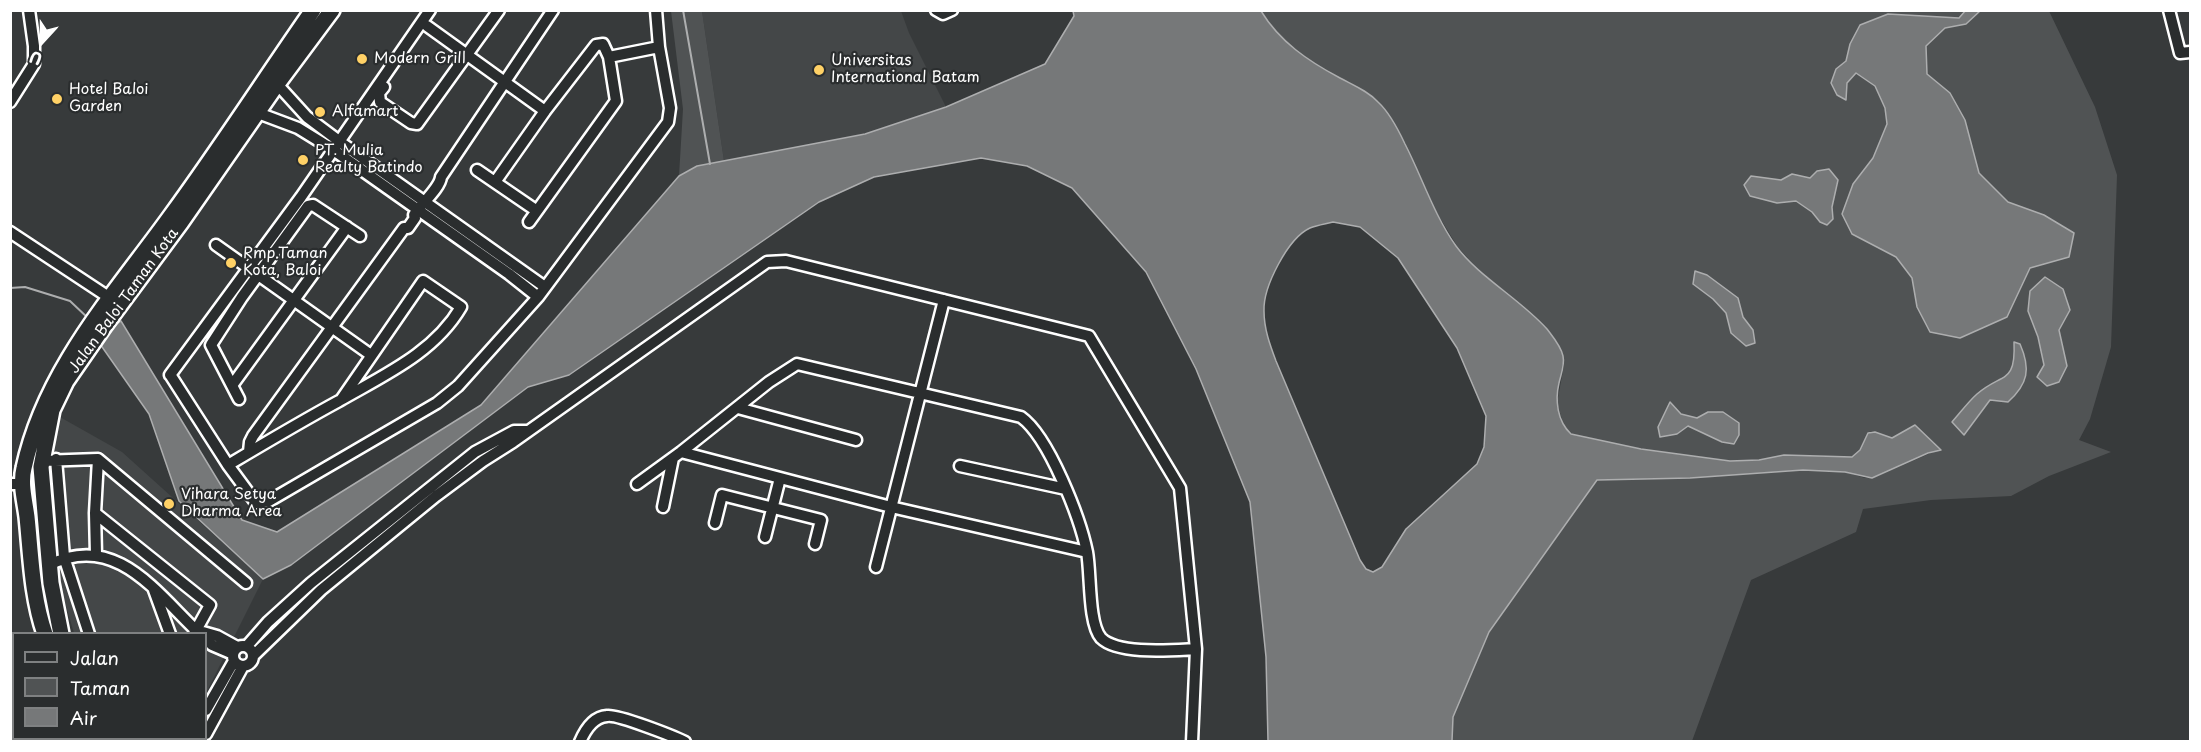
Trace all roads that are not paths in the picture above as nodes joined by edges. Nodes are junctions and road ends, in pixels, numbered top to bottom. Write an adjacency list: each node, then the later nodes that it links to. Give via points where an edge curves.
1 (29, 10): 19 (street, via 34,64)
2 (312, 10): 28 (highway, Jalan Baloi Taman Kota)
3 (332, 10): 18 (highway, Jalan Baloi Taman Kota)
4 (430, 10): 22 (street)
5 (439, 10): 12 (street)
6 (499, 10): 15 (street)
7 (553, 10): 17 (street)
8 (656, 10): 13 (street)
9 (936, 10): 10 (street, via 943,14)
10 (952, 10)
11 (2169, 10): 14 (street, via 2180,53)
12 (428, 26): 15 (street); 15 (street, via 379,93 380,102 417,124)
13 (659, 47): 16 (street); 36 (street, via 670,108 668,122)
14 (2190, 52)
15 (466, 55): 17 (street)
16 (609, 57): 20 (street, via 603,44 596,45); 26 (street, via 616,101)
17 (503, 83): 20 (street); 25 (street, via 436,189)
18 (277, 84): 21 (highway, Jalan Baloi Taman Kota); 22 (street)
19 (10, 102)
20 (545, 111): 24 (street)
21 (258, 113): 22 (street); 28 (highway, Jalan Baloi Taman Kota)
22 (336, 144): 25 (street); 27 (street); 35 (street)
23 (477, 170): 24 (street)
24 (495, 182): 26 (street)
25 (426, 198): 27 (street); 34 (street)
26 (537, 211): 29 (street)
27 (415, 212): 34 (street); 42 (street, via 410,213 404,228)
28 (176, 219): 38 (highway, Jalan Baloi Taman Kota); 41 (highway, Jalan Baloi Taman Kota)
29 (530, 222)
30 (347, 227): 32 (street); 35 (street, via 313,205 308,206); 40 (street)
31 (10, 232): 38 (street)
32 (360, 236)
33 (216, 245): 35 (street)
34 (480, 247): 36 (street); 37 (street)
35 (253, 273): 40 (street); 44 (street, via 211,345); 54 (street, via 170,375)
36 (545, 287): 37 (street)
37 (538, 297): 54 (street, via 458,386 437,403 269,501 256,503)
38 (110, 298): 41 (highway, Jalan Baloi Taman Kota)
39 (944, 300): 45 (street); 81 (street, via 1089,336 1180,488); 82 (street, via 786,261 767,262 436,495)
40 (294, 301): 42 (street); 44 (street)
41 (97, 327): 53 (highway, Jalan Baloi Taman Kota, via 52,410); 56 (highway, Jalan Baloi Taman Kota, via 52,386)
42 (333, 328): 43 (street); 50 (street, via 252,436)
43 (371, 355): 47 (street); 47 (street, via 423,281 461,307 451,325 420,353)
44 (233, 384): 46 (street)
45 (920, 395): 48 (street, via 797,364); 59 (street, via 1022,417 1038,434); 61 (street)
46 (239, 399)
47 (341, 400): 50 (street)
48 (738, 408): 49 (street); 51 (street)
49 (856, 440)
50 (249, 452): 54 (street)
51 (677, 455): 57 (street); 58 (street); 60 (street)
52 (98, 459): 53 (street); 63 (street); 72 (street)
53 (49, 460): 69 (street); 70 (highway, Jalan Baloi Taman Kota)
54 (228, 465)
55 (960, 466): 59 (street)
56 (17, 477): 74 (highway, Jalan Baloi Taman Kota)
57 (780, 478): 61 (street); 62 (street)
58 (637, 484)
59 (1066, 489): 67 (street)
60 (663, 507)
61 (891, 507): 67 (street); 71 (street)
62 (772, 508): 64 (street, via 722,495); 65 (street); 66 (street, via 821,520)
63 (96, 513): 68 (street); 78 (street, via 210,605)
64 (715, 523)
65 (765, 537)
66 (815, 544)
67 (1087, 552): 81 (street, via 1094,626 1102,638 1122,648)
68 (96, 554): 69 (street); 73 (street, via 137,573)
69 (64, 557): 70 (street); 76 (street)
70 (49, 565): 75 (highway, Jalan Baloi Taman Kota)
71 (876, 567)
72 (246, 583)
73 (153, 586): 77 (street); 78 (street)
74 (45, 632)
75 (62, 632)
76 (89, 632)
77 (170, 632)
78 (197, 632)
79 (207, 634): 82 (street, via 217,636)
80 (207, 640): 82 (street)
81 (1196, 650): 87 (street)
82 (241, 655): 83 (street); 84 (street)
83 (207, 708)
84 (207, 732)
85 (580, 741): 86 (street, via 595,720 608,715)
86 (685, 741)
87 (1192, 741)

